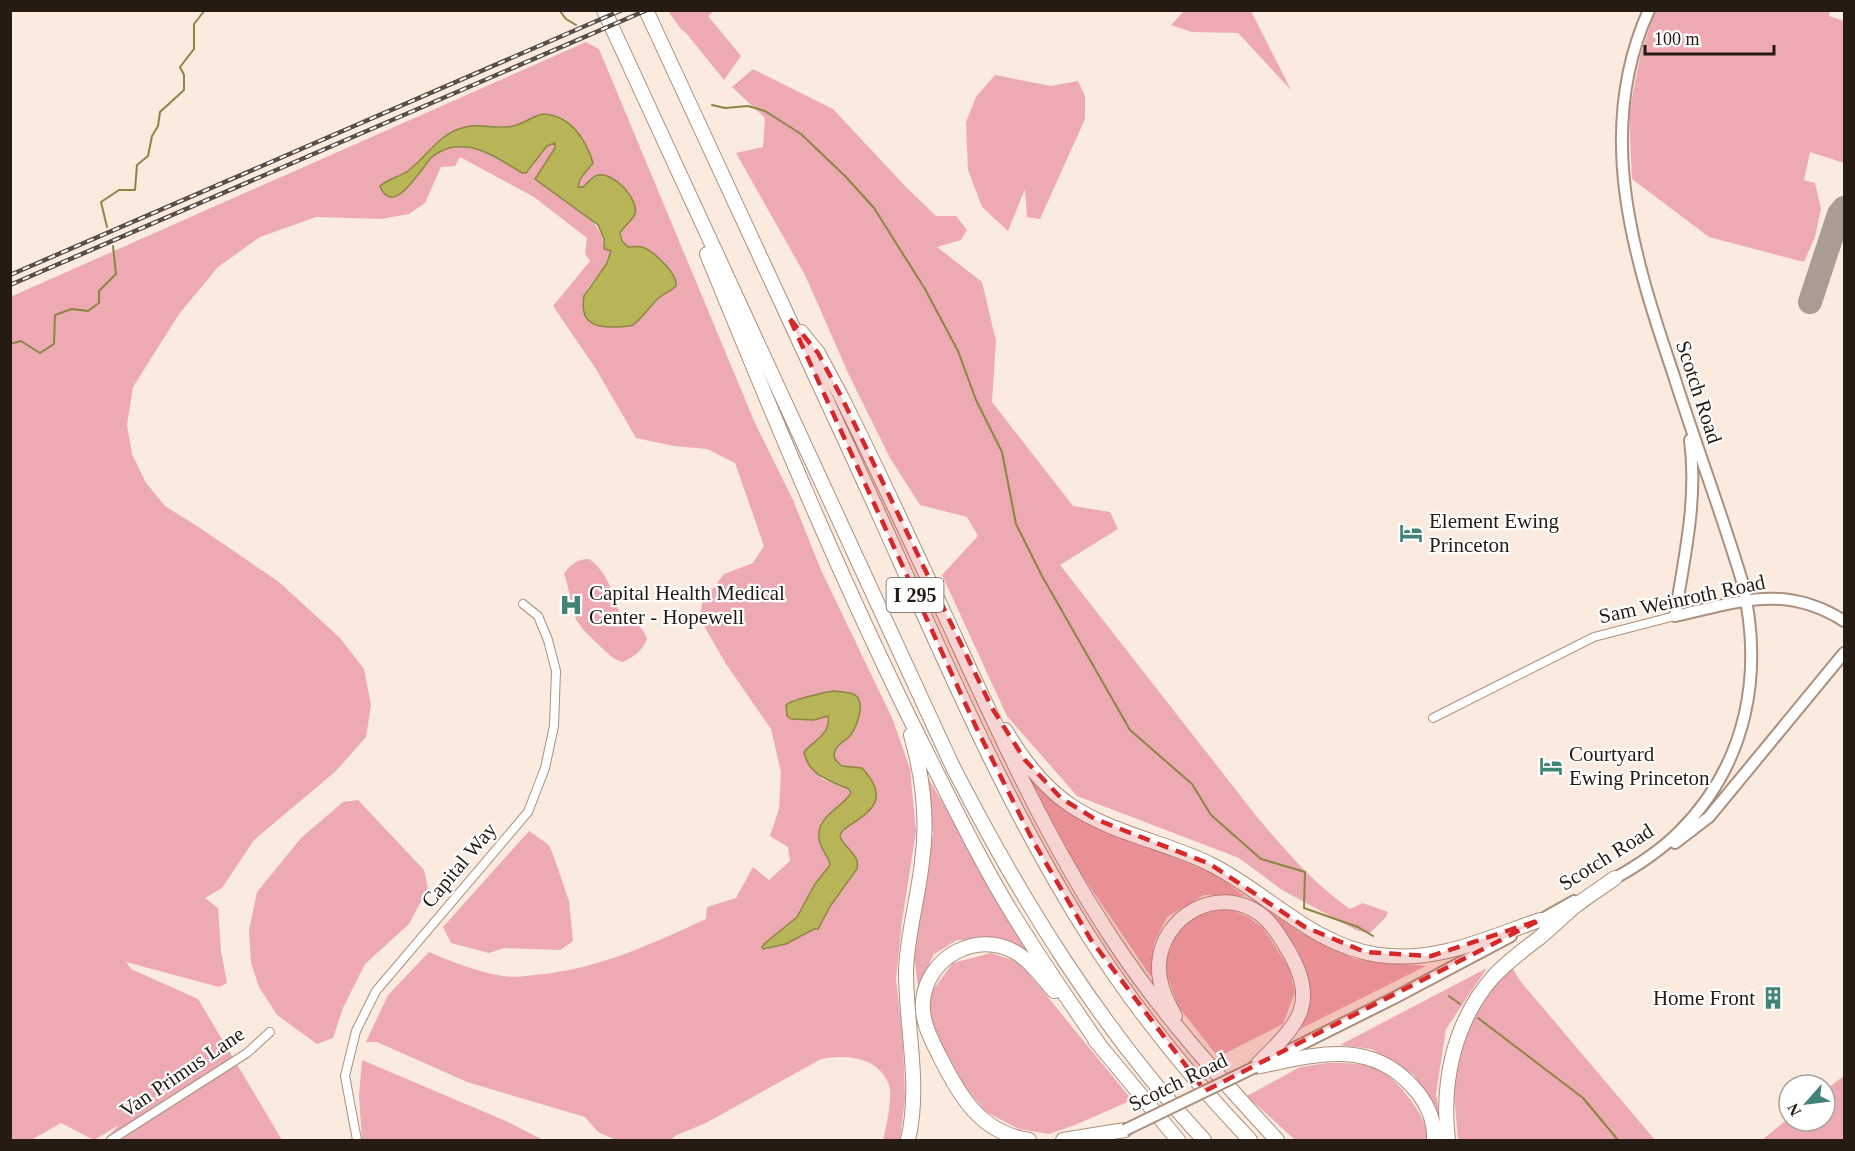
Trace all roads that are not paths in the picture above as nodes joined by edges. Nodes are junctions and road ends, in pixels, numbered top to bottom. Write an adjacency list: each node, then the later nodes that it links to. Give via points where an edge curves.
1 (604, 10): 4 (highway, I 295)
2 (646, 10): 5 (highway, I 295)
3 (1649, 10): 6 (main road, Scotch Road, via 1625,89 1622,176 1639,263)
4 (639, 86): 13 (highway, via 771,413); 30 (highway, I 295, via 952,765 986,830 1081,985)
5 (790, 319): 9 (highway, via 818,353 842,398); 31 (highway, I 295, via 976,728 1043,859 1125,989 1206,1093)
6 (1685, 411): 7 (main road, Scotch Road); 10 (main road, via 1693,488)
7 (1746, 601): 10 (main road, Sam Weinroth Road); 11 (main road, Sam Weinroth Road, via 1801,601); 15 (main road, Scotch Road, via 1752,668 1741,730 1722,774 1702,805)
8 (523, 604): 24 (street, Capital Way, via 538,616 556,671 554,726 545,768 528,812 376,991 356,1031 345,1076)
9 (944, 614): 17 (highway, via 1025,760 1069,805 1218,868 1318,934 1365,952 1413,957 1444,953); 20 (highway, via 1030,797 1078,884 1143,983)
10 (1675, 616): 14 (street, Sam Weinroth Road, via 1594,637)
11 (1845, 621)
12 (1845, 652): 15 (main road, via 1709,817)
13 (896, 691): 19 (highway, via 1003,897); 25 (highway, via 916,753 924,824 906,971 913,1090)
14 (1433, 718)
15 (1651, 856): 16 (main road, Scotch Road)
16 (1615, 878): 17 (main road, Scotch Road); 34 (highway, via 1509,961 1474,1003 1450,1061 1446,1097)
17 (1540, 920): 21 (main road, Scotch Road)
18 (270, 1032): 23 (street, Van Primus Lane, via 247,1053)
19 (1100, 1046): 26 (highway, via 1028,962 1013,951 995,945 972,945 951,954 936,968 925,990 923,1016 955,1087 983,1120 1001,1132); 29 (highway)
20 (1204, 1059): 21 (highway, via 1165,994 1159,971 1161,953 1172,928 1188,913 1208,904 1233,903 1252,909 1269,922 1292,957 1303,985 1295,1023); 32 (highway)
21 (1255, 1067): 22 (main road, Scotch Road, bridge); 33 (highway, via 1323,1053 1355,1054 1379,1062 1401,1076 1421,1097 1432,1122)
22 (1120, 1135): 27 (highway); 28 (main road, Scotch Road)
23 (111, 1140)
24 (357, 1140)
25 (908, 1140)
26 (1029, 1140)
27 (1063, 1140)
28 (1102, 1140)
29 (1178, 1140)
30 (1204, 1140)
31 (1250, 1140)
32 (1279, 1140)
33 (1434, 1140)
34 (1448, 1140)

